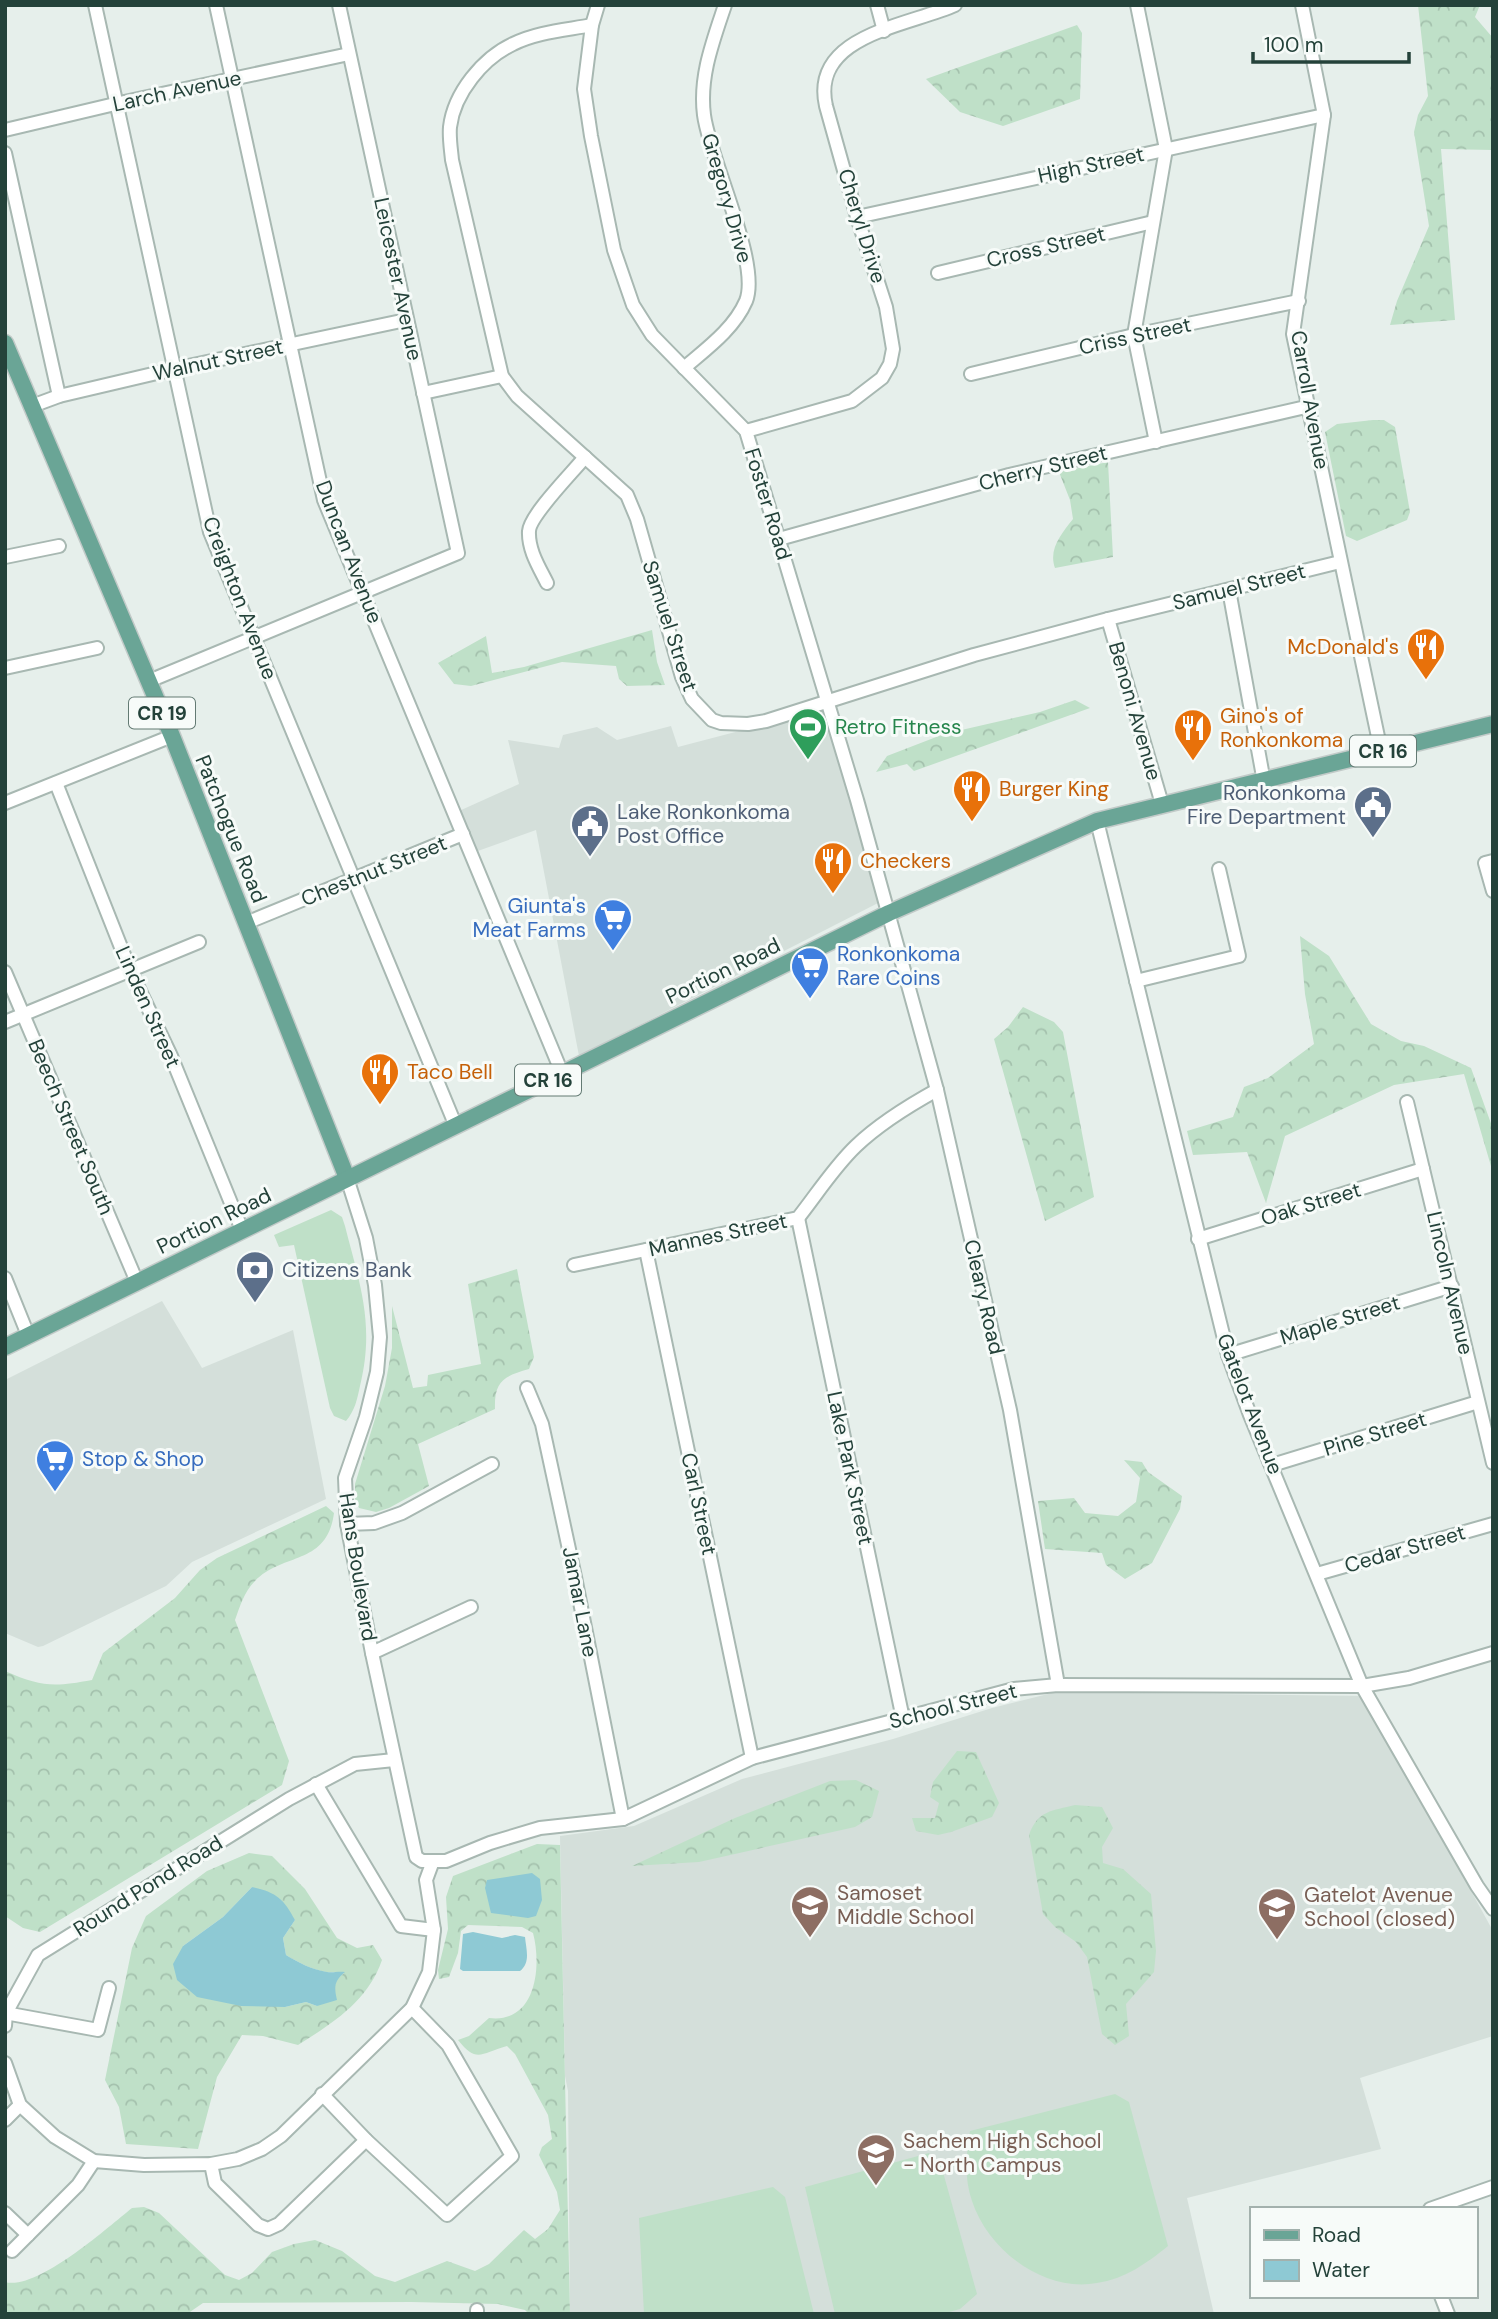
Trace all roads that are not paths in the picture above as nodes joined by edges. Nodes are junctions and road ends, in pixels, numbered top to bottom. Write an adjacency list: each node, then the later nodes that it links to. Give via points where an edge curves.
1 (95, 5): 14 (street, Creighton Avenue)
2 (216, 5): 13 (street, Duncan Avenue)
3 (339, 5): 12 (street, Leicester Avenue)
4 (598, 5): 10 (street, Foster Road)
5 (724, 5): 27 (street, Gregory Drive, via 705,72 704,115 747,260 749,290 738,316)
6 (877, 5): 11 (street)
7 (955, 5): 11 (street, Cheryl Drive)
8 (1138, 5): 17 (street)
9 (1302, 5): 15 (street, Carroll Avenue)
10 (592, 25): 27 (street, Foster Road, via 584,89 614,250 634,305 652,335); 30 (street, Samuel Street, via 541,34 496,54 468,84 453,116 452,160)
11 (884, 31): 19 (street, Cheryl Drive, via 841,52 829,67 824,87)
12 (349, 54): 13 (street, Larch Avenue); 23 (street, Leicester Avenue)
13 (232, 79): 14 (street, Larch Avenue); 26 (street, Duncan Avenue)
14 (115, 103): 16 (street, Larch Avenue); 28 (street, Creighton Avenue)
15 (1324, 115): 17 (street, High Street); 22 (street, Carroll Avenue)
16 (5, 130)
17 (1166, 149): 19 (street, High Street); 20 (street)
18 (5, 153): 32 (street)
19 (857, 217): 35 (street, Cheryl Drive, via 891,328 890,364 874,386 852,401)
20 (1153, 222): 21 (street, Cross Street); 24 (street)
21 (939, 273)
22 (1299, 301): 24 (street, Criss Street); 34 (street, Carroll Avenue, via 1293,334)
23 (406, 320): 26 (street, Walnut Street); 31 (street, Leicester Avenue)
24 (1134, 335): 29 (street, Criss Street); 36 (street)
25 (5, 343): 33 (main road, Patchogue Road / CR 19)
26 (289, 344): 28 (street, Walnut Street); 44 (street, Duncan Avenue, via 324,500)
27 (684, 368): 35 (street, Foster Road)
28 (174, 369): 32 (street, Walnut Street); 46 (street, Creighton Avenue, via 210,532)
29 (971, 374)
30 (502, 376): 31 (street); 37 (street, Samuel Street, via 517,396)
31 (423, 393): 44 (street, Leicester Avenue, via 458,553)
32 (59, 396): 33 (street, Walnut Street)
33 (32, 406): 49 (main road, Patchogue Road / CR 19)
34 (1310, 406): 36 (street, Cherry Street); 41 (street, Carroll Avenue)
35 (746, 431): 38 (street, Foster Road)
36 (1156, 442): 38 (street, Cherry Street, via 1009,475)
37 (585, 457): 42 (street, via 529,528 534,558); 50 (street, Samuel Street, via 627,495 682,677 705,714 721,723 748,724)
38 (779, 539): 50 (street, Foster Road)
39 (59, 547): 40 (street)
40 (5, 557)
41 (1340, 562): 43 (street, Samuel Street); 53 (street, Carroll Avenue)
42 (547, 583)
43 (1229, 590): 45 (street, Samuel Street); 54 (street)
44 (363, 592): 46 (street); 59 (street, Duncan Avenue)
45 (1108, 619): 50 (street, Samuel Street); 57 (street, Benoni Avenue)
46 (254, 639): 49 (street); 62 (street, Creighton Avenue)
47 (97, 648): 48 (street)
48 (5, 668)
49 (149, 681): 52 (main road, Patchogue Road / CR 19)
50 (827, 702): 64 (street, Foster Road)
51 (1493, 724): 53 (main road, Portion Road / CR 16)
52 (172, 736): 55 (street); 65 (main road, Patchogue Road / CR 19)
53 (1381, 751): 54 (main road, Portion Road / CR 16)
54 (1264, 782): 57 (main road, Portion Road / CR 16)
55 (56, 783): 56 (street); 67 (street, Linden Street)
56 (5, 803)
57 (1162, 804): 58 (main road, Portion Road / CR 16)
58 (1097, 821): 64 (main road, Portion Road / CR 16); 69 (street, Gatelot Avenue)
59 (463, 834): 62 (street, Chestnut Street); 72 (street, Duncan Avenue)
60 (1493, 861): 63 (street, via 1485,863)
61 (1219, 869): 69 (street, via 1239,956)
62 (353, 880): 65 (street, Chestnut Street); 75 (street, Creighton Avenue)
63 (1493, 891)
64 (889, 913): 72 (main road, Portion Road / CR 16); 73 (street, Cleary Road)
65 (246, 923): 77 (main road, Patchogue Road / CR 19)
66 (199, 942): 67 (street)
67 (130, 970): 70 (street); 79 (street, Linden Street)
68 (5, 972): 70 (street, Beech Street South)
69 (1136, 981): 80 (street, Gatelot Avenue)
70 (23, 1014): 71 (street); 84 (street, Beech Street South)
71 (5, 1022)
72 (562, 1073): 75 (main road, Portion Road / CR 16)
73 (937, 1090): 78 (street, Mannes Street, via 898,1112 857,1144); 100 (street, Cleary Road, via 1010,1410)
74 (1407, 1102): 76 (street, Lincoln Avenue)
75 (455, 1125): 77 (main road, Portion Road / CR 16)
76 (1423, 1169): 80 (street, Oak Street); 85 (street, Lincoln Avenue)
77 (347, 1178): 79 (main road, Portion Road / CR 16); 94 (street, Hans Boulevard, via 366,1238 380,1337 366,1417 345,1478)
78 (798, 1218): 81 (street, Mannes Street); 102 (street, Lake Park Street)
79 (243, 1230): 84 (main road, Portion Road / CR 16)
80 (1198, 1239): 88 (street, Gatelot Avenue)
81 (646, 1250): 82 (street, Mannes Street); 103 (street, Carl Street)
82 (575, 1265)
83 (5, 1278): 86 (street)
84 (137, 1282): 86 (main road, Portion Road / CR 16)
85 (1452, 1286): 88 (street, Maple Street); 90 (street, Lincoln Avenue)
86 (28, 1335): 87 (main road, Portion Road / CR 16)
87 (5, 1346)
88 (1228, 1355): 93 (street, Gatelot Avenue)
89 (527, 1388): 106 (street, Jamar Lane, via 542,1424)
90 (1478, 1402): 91 (street, Lincoln Avenue); 93 (street, Pine Street)
91 (1493, 1463)
92 (492, 1464): 94 (street, via 402,1513 374,1523)
93 (1272, 1465): 96 (street, Gatelot Avenue)
94 (347, 1524): 98 (street, Hans Boulevard)
95 (1493, 1524): 96 (street, Cedar Street)
96 (1317, 1574): 101 (street, Gatelot Avenue)
97 (471, 1607): 98 (street)
98 (372, 1653): 104 (street, Hans Boulevard)
99 (1493, 1653): 101 (street, School Street, via 1409,1678)
100 (1058, 1685): 101 (street, School Street); 102 (street, School Street, via 1014,1689)
101 (1362, 1686): 108 (street, Gatelot Avenue)
102 (903, 1719): 103 (street, School Street)
103 (751, 1758): 106 (street, School Street)
104 (394, 1760): 105 (street, Round Pond Road, via 355,1763); 107 (street, Hans Boulevard, via 416,1857)
105 (316, 1784): 109 (street, via 401,1926); 112 (street, Round Pond Road, via 38,1955)
106 (623, 1819): 107 (street, School Street, via 540,1828 446,1861)
107 (433, 1861): 109 (street, via 426,1880)
108 (1493, 1909)
109 (434, 1930): 111 (street, via 429,1972)
110 (109, 1988): 112 (street, via 98,2030)
111 (412, 2008): 115 (street); 118 (street, via 448,2045 512,2156 447,2215)
112 (6, 2013): 113 (street, Round Pond Road)
113 (5, 2026)
114 (5, 2063): 116 (street)
115 (322, 2094): 118 (street); 120 (street, via 262,2149)
116 (20, 2105): 117 (street); 119 (street, via 55,2137)
117 (5, 2120)
118 (366, 2140): 120 (street, via 268,2230 215,2183)
119 (94, 2161): 120 (street); 124 (street, via 78,2185)
120 (211, 2164)
121 (1493, 2187): 122 (street)
122 (1436, 2207)
123 (5, 2213): 124 (street)
124 (28, 2235): 125 (street)
125 (12, 2251)

